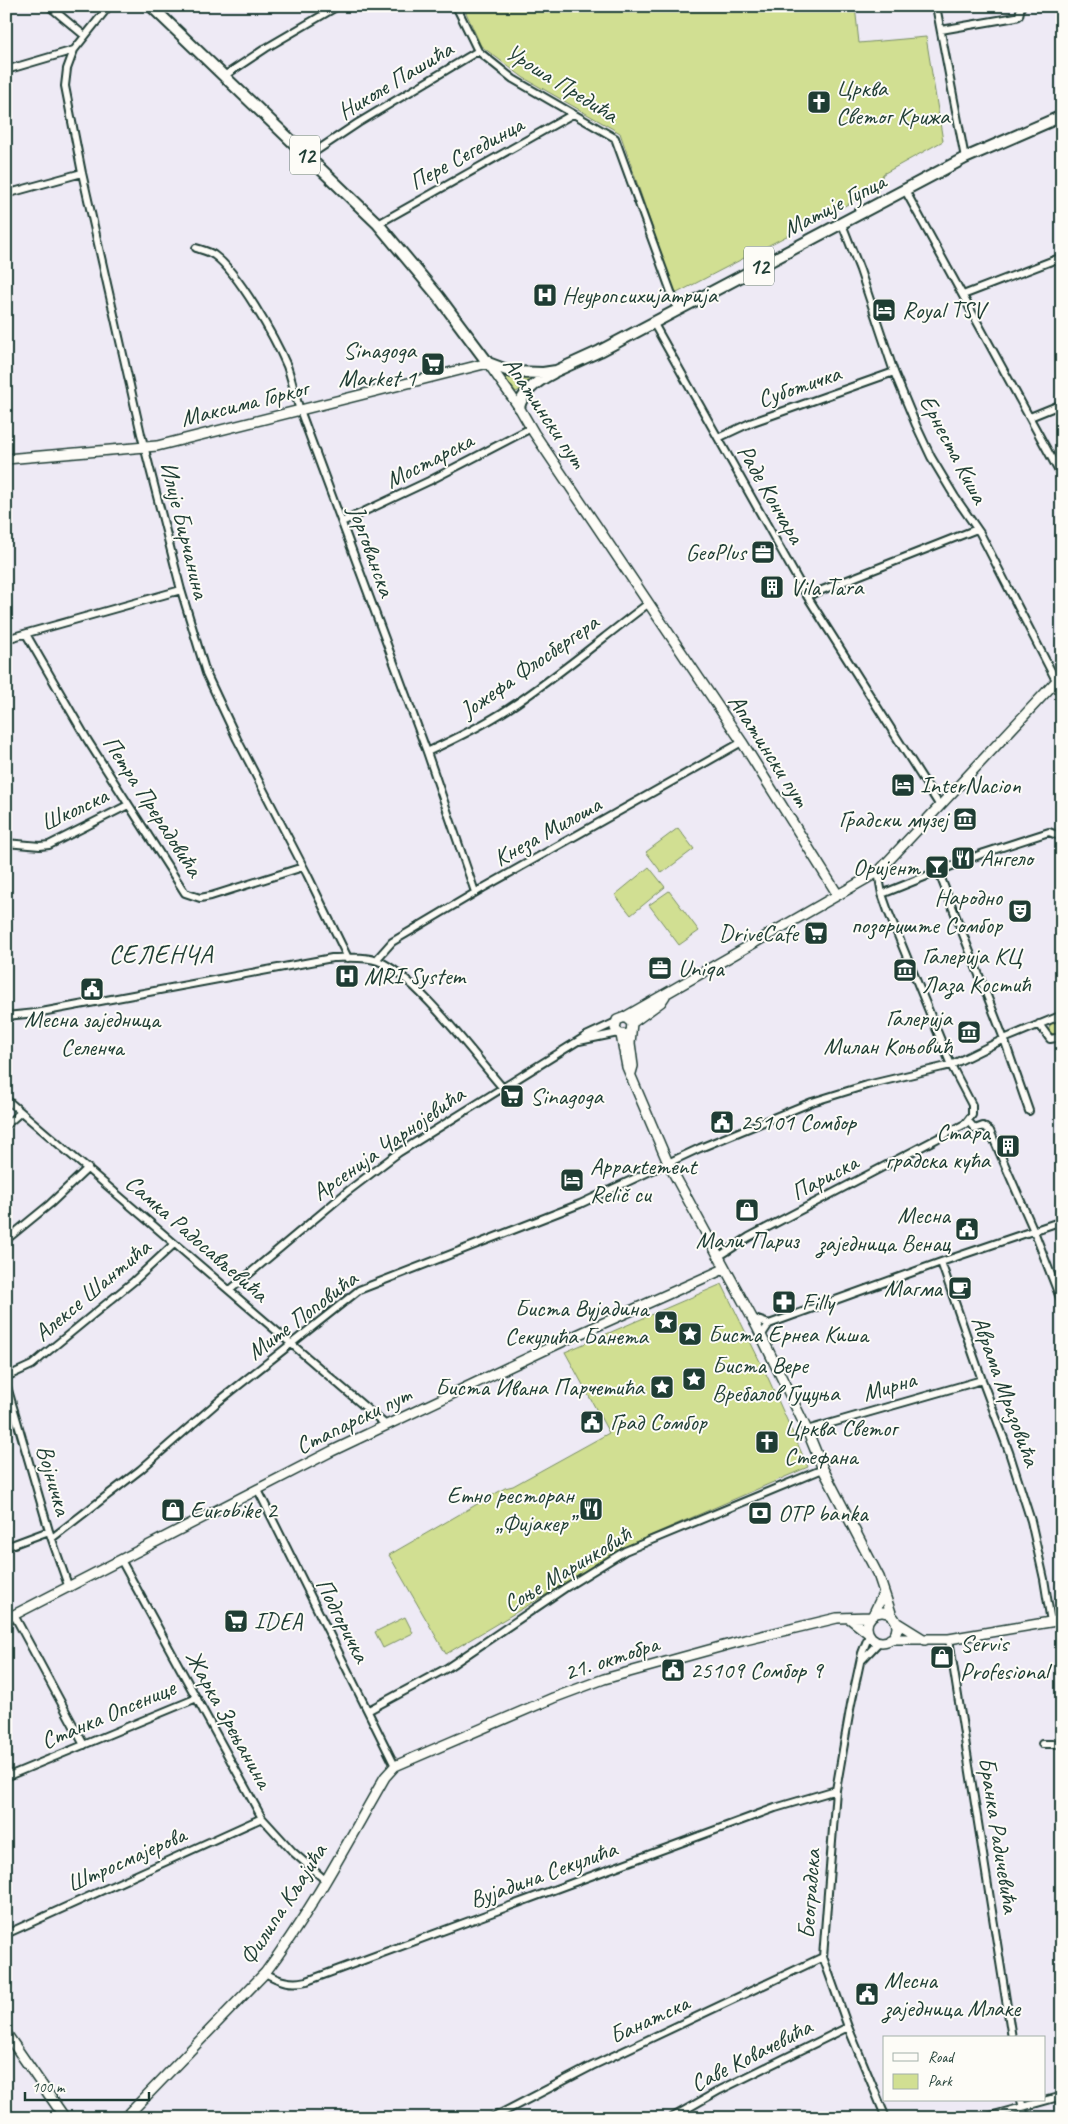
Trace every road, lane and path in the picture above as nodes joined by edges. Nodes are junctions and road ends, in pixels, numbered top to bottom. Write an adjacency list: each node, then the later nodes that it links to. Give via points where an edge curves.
1 (49, 6): 9 (street)
2 (109, 6): 9 (street, Илије Бирчанина)
3 (151, 6): 13 (main road, Апатински пут / 12)
4 (338, 6): 13 (street)
5 (456, 6): 11 (street, Уроша Предића)
6 (936, 6): 8 (street)
7 (1021, 6): 8 (street, via 1016,17)
8 (941, 30): 17 (street)
9 (85, 36): 10 (street, Илије Бирчанина)
10 (74, 50): 12 (street); 18 (street, Илије Бирчанина, via 65,86)
11 (478, 51): 14 (street, Уроша Предића, via 513,79); 16 (street, Николе Пашића)
12 (6, 70)
13 (224, 76): 16 (main road, Апатински пут / 12)
14 (573, 114): 21 (street, Пере Сегединца); 26 (street, Уроша Предића, via 617,140)
15 (1062, 116): 17 (main road, Матије Гупца / 12)
16 (307, 157): 21 (main road, Апатински пут / 12)
17 (965, 158): 19 (main road, Матије Гупца / 12)
18 (82, 173): 20 (street); 37 (street, Илије Бирчанина)
19 (906, 190): 22 (main road, Матије Гупца / 12); 25 (street)
20 (6, 194)
21 (378, 224): 28 (main road, Апатински пут / 12)
22 (842, 224): 26 (main road, Матије Гупца / 12); 30 (street, Ернеста Киша)
23 (196, 248): 33 (street, Јоргованска, via 215,256 252,303 287,367)
24 (1062, 257): 25 (street)
25 (964, 295): 34 (street)
26 (678, 310): 27 (main road, Матије Гупца / 12)
27 (654, 324): 29 (main road, Матије Гупца / 12); 36 (street, Раде Кончара)
28 (488, 363): 29 (main road, Матије Гупца / 12, via 512,372); 32 (main road, Апатински пут); 33 (main road, Максима Горког)
29 (556, 371): 32 (main road, via 526,393)
30 (894, 372): 36 (street, Суботичка, via 750,422); 41 (street, Ернеста Киша, via 931,457)
31 (1062, 404): 34 (street)
32 (519, 407): 35 (main road, Апатински пут)
33 (300, 410): 37 (main road, Максима Горког); 40 (street, Јоргованска)
34 (1030, 416): 39 (street)
35 (531, 428): 40 (street, Мостарска); 44 (main road, Апатински пут)
36 (718, 438): 43 (street, Раде Кончара)
37 (144, 448): 38 (main road, Максима Горког); 42 (street, Илије Бирчанина)
38 (6, 459)
39 (1062, 477)
40 (342, 522): 50 (street, Јоргованска)
41 (977, 529): 43 (street); 47 (street, Ернеста Киша)
42 (180, 590): 45 (street); 55 (street, Илије Бирчанина, via 206,673)
43 (807, 596): 52 (street, Раде Кончара)
44 (649, 603): 49 (main road, Апатински пут); 50 (street, Јожефа Флосбергера, via 527,696 482,725)
45 (26, 634): 46 (street); 51 (street, Петра Прерадовића)
46 (6, 639)
47 (1059, 679): 48 (street, Ернеста Киша); 52 (main road)
48 (1062, 692)
49 (742, 742): 58 (street, Кнеза Милоша); 60 (main road, Апатински пут)
50 (427, 752): 58 (street, Јоргованска)
51 (128, 805): 54 (street, Школска, via 49,845); 55 (street, Петра Прерадовића, via 185,893 192,896 211,896)
52 (940, 806): 56 (main road)
53 (1062, 837): 57 (street, via 1049,832 984,853)
54 (6, 843)
55 (303, 867): 61 (street, Илије Бирчанина)
56 (878, 872): 59 (street); 60 (main road)
57 (939, 873): 59 (street); 70 (street)
58 (475, 892): 62 (street, Кнеза Милоша, via 392,942)
59 (882, 894): 72 (street)
60 (838, 895): 66 (main road, via 666,994 661,1002)
61 (348, 958): 62 (street); 64 (street)
62 (376, 960): 74 (street, via 392,968 425,998)
63 (1062, 1015): 67 (street, Мите Поповића)
64 (6, 1016)
65 (616, 1022): 66 (main road, via 620,1019); 68 (main road, via 615,1028); 71 (street, Арсенија Чарнојевића)
66 (629, 1024): 68 (main road, via 626,1035); 73 (main road)
67 (1039, 1024): 69 (street, via 1050,1039); 70 (street, Мите Поповића)
68 (620, 1034): 71 (street, Арсенија Чарнојевића); 73 (main road)
69 (1062, 1037)
70 (1004, 1039): 72 (street, Мите Поповића); 76 (street)
71 (578, 1041): 74 (street, Арсенија Чарнојевића)
72 (952, 1065): 78 (street, Париска, via 972,1105); 80 (street, Мите Поповића, via 812,1102)
73 (631, 1073): 80 (main road)
74 (502, 1087): 89 (street, Арсенија Чарнојевића, via 390,1159)
75 (6, 1099): 77 (street, Самка Радосављевића)
76 (1029, 1111)
77 (21, 1112): 79 (street); 81 (street, Самка Радосављевића)
78 (968, 1121): 83 (street, via 975,1129 983,1126 990,1131); 86 (street, Париска)
79 (6, 1125)
80 (668, 1162): 86 (main road); 94 (street, Мите Поповића, via 580,1204 359,1290)
81 (88, 1168): 84 (street); 85 (street, Самка Радосављевића)
82 (1062, 1221): 83 (street)
83 (1034, 1231): 87 (street); 90 (street)
84 (6, 1240)
85 (174, 1244): 89 (street, Самка Радосављевића); 95 (street, Алексе Шантића, via 46,1354 32,1365)
86 (718, 1257): 88 (main road)
87 (941, 1262): 92 (street); 96 (street, Аврама Мразовића)
88 (724, 1269): 91 (main road); 98 (main road, Стапарски пут)
89 (230, 1290): 94 (street, Самка Радосављевића)
90 (1061, 1300)
91 (752, 1318): 92 (street); 93 (main road)
92 (769, 1324): 93 (street)
93 (761, 1336): 99 (main road)
94 (293, 1344): 98 (street, Самка Радосављевића); 103 (street, Мите Поповића)
95 (6, 1377)
96 (982, 1380): 99 (street, Мирна); 113 (street, Аврама Мразовића, via 1031,1521)
97 (6, 1383): 102 (street, Војничка)
98 (386, 1425): 101 (main road, Стапарски пут)
99 (807, 1430): 100 (main road)
100 (823, 1469): 107 (main road); 121 (street, Соње Маринковић, via 625,1551 447,1668)
101 (258, 1490): 105 (main road, Стапарски пут); 121 (street, Подгоричка)
102 (49, 1530): 103 (street, Војничка); 104 (street)
103 (52, 1538): 106 (street, Војничка)
104 (6, 1547)
105 (121, 1560): 106 (main road, Стапарски пут); 120 (street, Жарка Зрењанина)
106 (69, 1588): 109 (main road, Стапарски пут)
107 (884, 1592): 108 (main road); 111 (main road)
108 (872, 1616): 110 (main road, 21. октобра); 111 (main road, via 884,1612); 114 (main road, via 867,1624)
109 (10, 1617): 124 (street)
110 (848, 1618): 114 (main road); 125 (main road, 21. октобра, via 745,1640 604,1679)
111 (894, 1619): 115 (main road, via 895,1633); 117 (main road)
112 (1062, 1620): 113 (main road)
113 (1051, 1622): 116 (main road)
114 (868, 1634): 118 (main road); 119 (street, Београдска)
115 (890, 1639): 117 (main road); 118 (main road)
116 (949, 1639): 117 (main road); 135 (street, Бранка Радичевића)
117 (925, 1640)
118 (878, 1642): 119 (street, Београдска)
119 (860, 1664): 127 (street, Београдска)
120 (197, 1698): 124 (street, Станка Опсенице); 128 (street, Жарка Зрењанина)
121 (369, 1710): 125 (street, Подгоричка)
122 (1042, 1744): 123 (street)
123 (1062, 1744)
124 (84, 1746): 126 (street, Станка Опсенице)
125 (395, 1766): 129 (main road, Филипа Кљајића, via 385,1777)
126 (6, 1777)
127 (836, 1790): 131 (street, Београдска); 132 (street, Вујадина Секулића, via 775,1808 307,1981 286,1982)
128 (262, 1818): 129 (street, Жарка Зрењанина); 130 (street, Штросмајерова)
129 (325, 1880): 132 (main road, Филипа Кљајића)
130 (6, 1934)
131 (823, 1957): 133 (street, Београдска); 143 (street, Банатска, via 592,2066)
132 (265, 1973): 140 (main road, Филипа Кљајића)
133 (848, 2027): 144 (street, Саве Ковачевића); 145 (street, Београдска)
134 (6, 2033): 139 (main road)
135 (1012, 2036)
136 (1062, 2096): 137 (street)
137 (1046, 2099)
138 (1022, 2104): 146 (street); 147 (street)
139 (58, 2107): 141 (main road); 142 (main road)
140 (124, 2117)
141 (65, 2118)
142 (72, 2118)
143 (492, 2118)
144 (671, 2118)
145 (886, 2118)
146 (983, 2118)
147 (1025, 2118)

